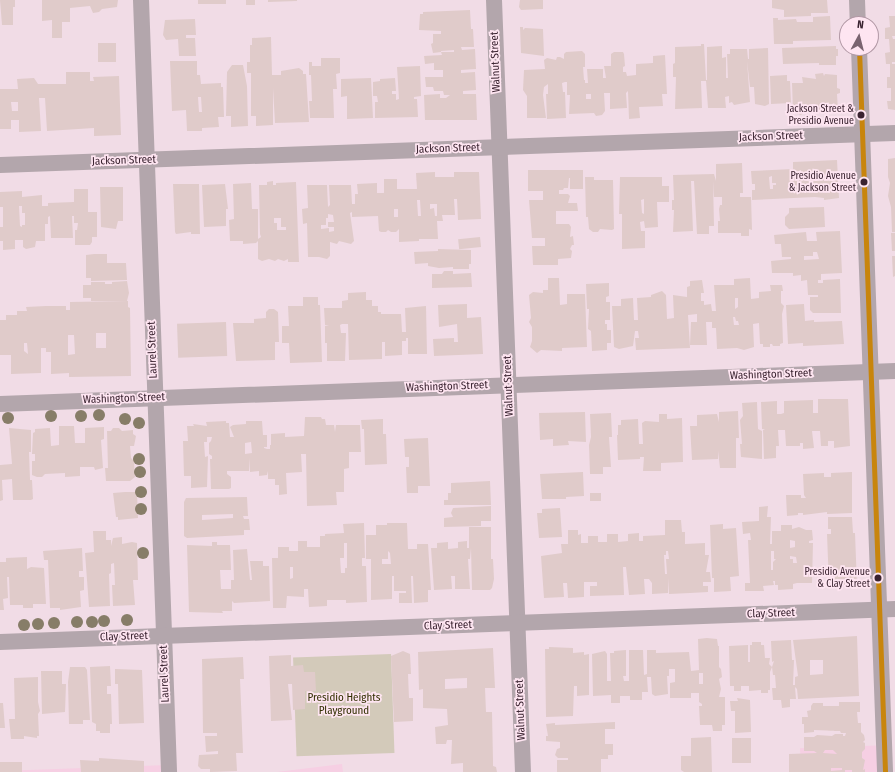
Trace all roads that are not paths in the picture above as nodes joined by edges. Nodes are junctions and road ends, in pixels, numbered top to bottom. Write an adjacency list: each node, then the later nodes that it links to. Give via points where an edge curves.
1 (141, 0): 9 (street, Laurel Street)
2 (494, 0): 8 (street, Walnut Street)
3 (857, 0): 4 (street)
4 (858, 16)
5 (859, 56): 7 (street)
6 (895, 133): 7 (street, Jackson Street)
7 (862, 134): 8 (street, Jackson Street); 12 (street)
8 (499, 147): 9 (street, Jackson Street); 13 (street, Walnut Street)
9 (146, 160): 10 (street, Jackson Street); 14 (street, Laurel Street)
10 (0, 165)
11 (895, 371): 12 (street, Washington Street)
12 (871, 372): 13 (street, Washington Street); 16 (street)
13 (509, 385): 14 (street, Washington Street); 17 (street, Walnut Street)
14 (155, 398): 15 (street, Washington Street); 18 (street, Laurel Street)
15 (0, 404)
16 (887, 610): 17 (street, Clay Street); 22 (street)
17 (517, 623): 18 (street, Clay Street); 21 (street, Walnut Street)
18 (164, 636): 19 (street, Clay Street); 20 (street, Laurel Street)
19 (0, 642)
20 (169, 772)
21 (523, 772)
22 (885, 772)

